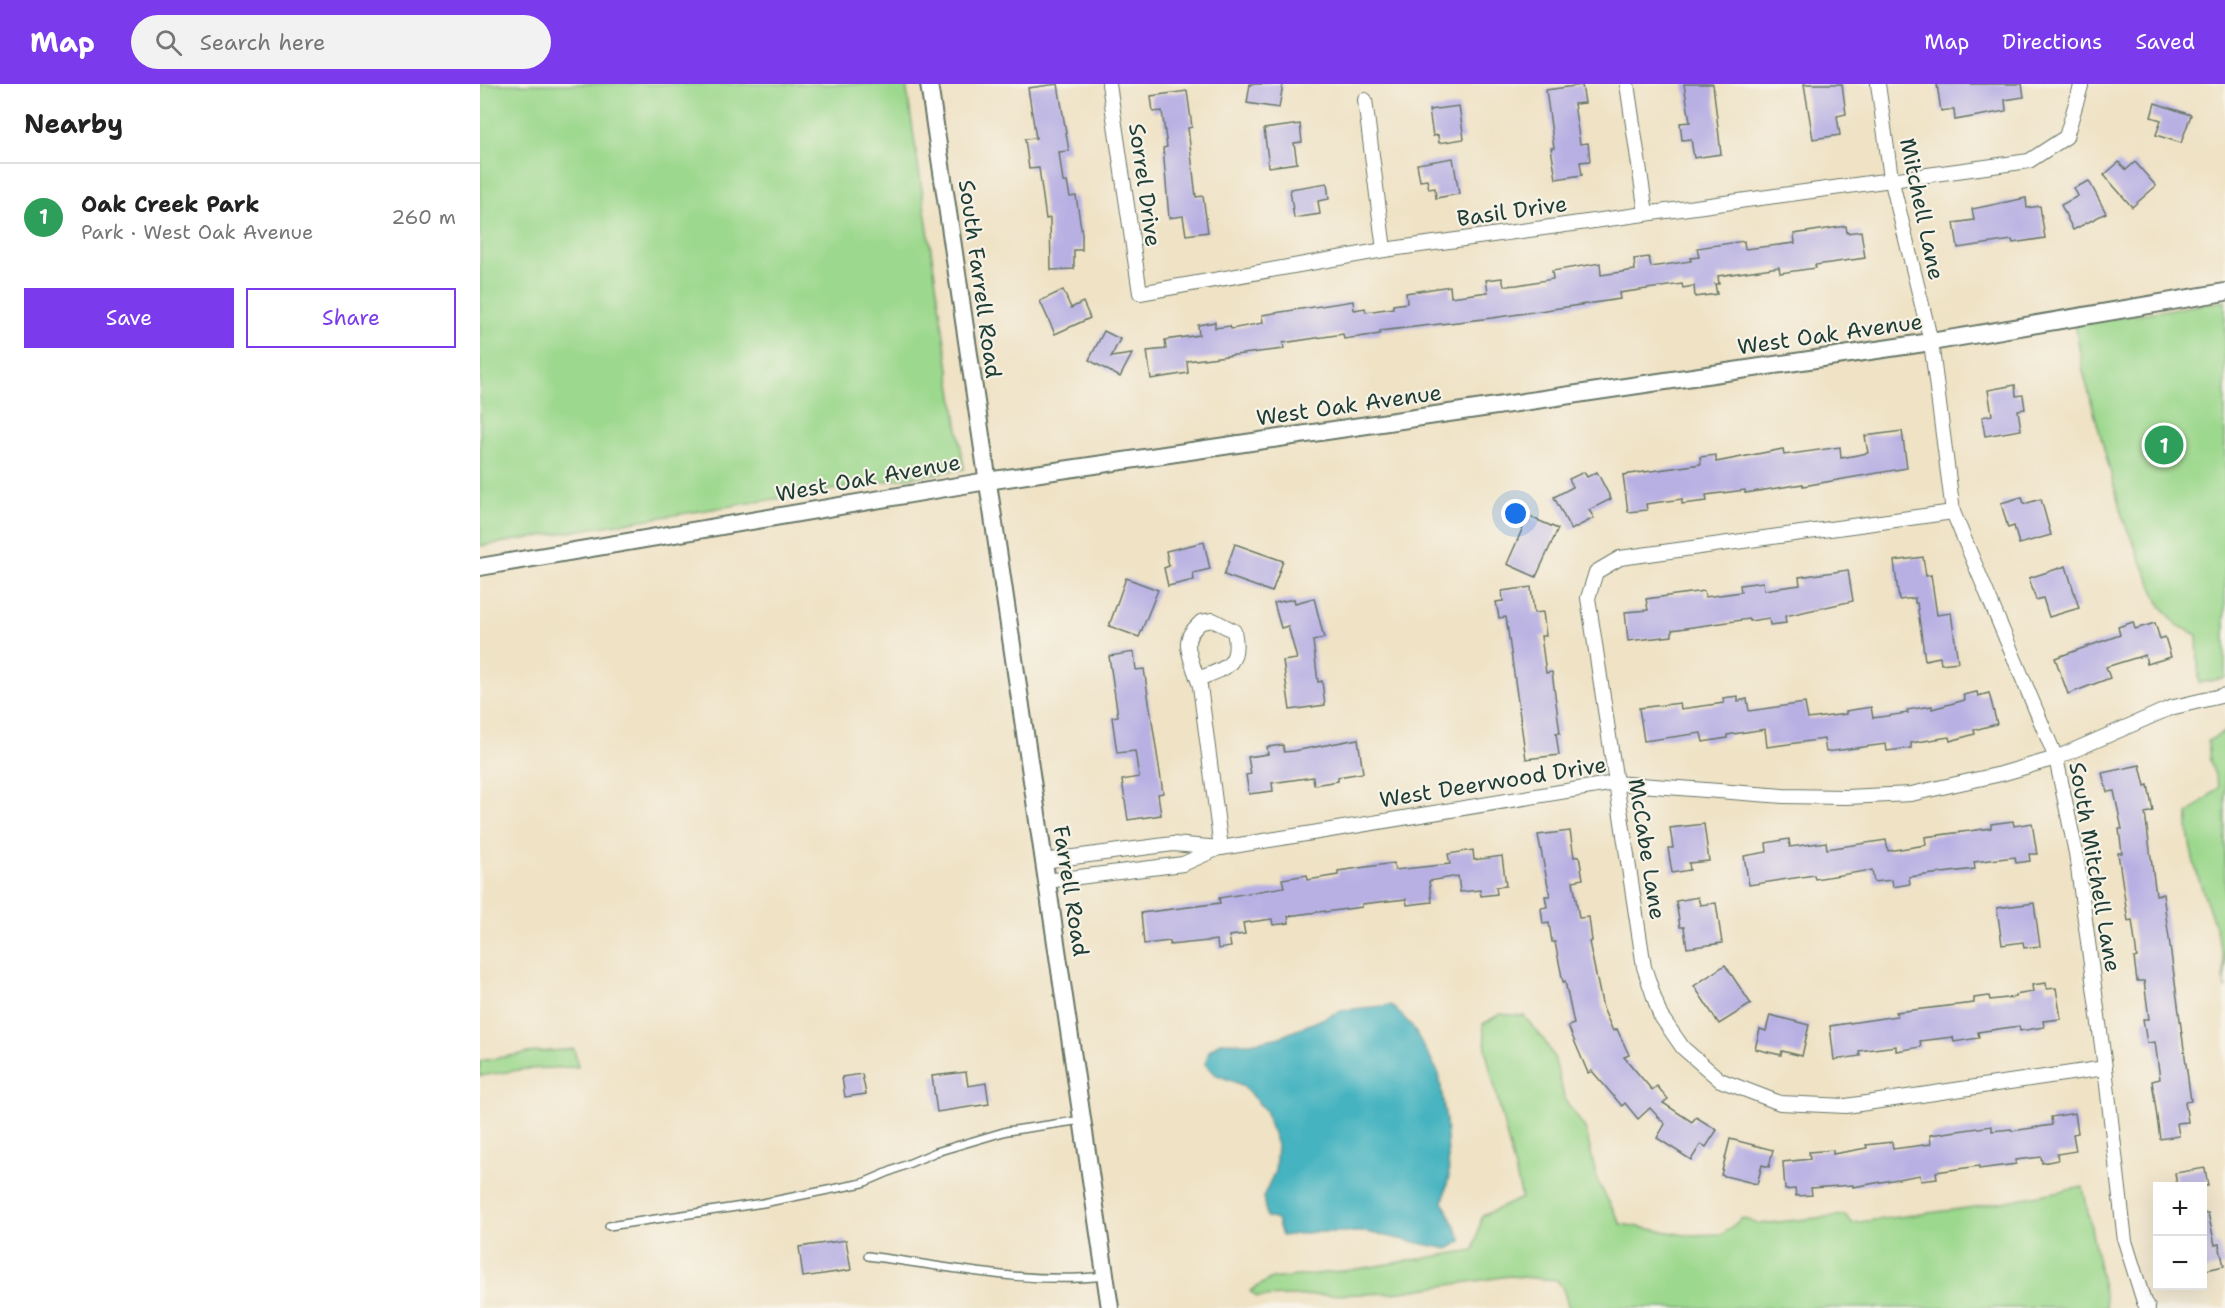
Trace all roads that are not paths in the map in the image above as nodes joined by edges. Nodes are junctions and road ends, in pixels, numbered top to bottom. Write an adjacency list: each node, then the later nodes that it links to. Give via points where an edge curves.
1 (929, 84): 13 (street, South Farrell Road)
2 (1109, 84): 11 (street, Sorrel Drive)
3 (1627, 84): 8 (street)
4 (1878, 84): 7 (street, Mitchell Lane)
5 (2081, 86): 7 (street, Basil Drive, via 2066,137 2028,160)
6 (1365, 100): 9 (street)
7 (1890, 178): 8 (street, Basil Drive); 12 (street, Mitchell Lane)
8 (1646, 213): 9 (street, Basil Drive)
9 (1384, 250): 11 (street, Basil Drive)
10 (2225, 292): 12 (street, West Oak Avenue)
11 (1140, 293)
12 (1930, 342): 13 (street, West Oak Avenue); 14 (street, South Mitchell Lane)
13 (987, 481): 15 (street, West Oak Avenue); 21 (street, Farrell Road)
14 (1953, 512): 18 (street, South Mitchell Lane); 19 (street, McCabe Lane, via 1620,558 1596,572 1588,598)
15 (480, 567)
16 (1198, 679): 20 (street)
17 (2225, 695): 18 (street, West Deerwood Drive, via 2170,708)
18 (2056, 758): 19 (street, West Deerwood Drive, via 1911,794 1784,796); 23 (street, South Mitchell Lane, via 2076,854)
19 (1615, 783): 20 (street, West Deerwood Drive); 23 (street, McCabe Lane, via 1644,967 1660,1015 1683,1048 1720,1080 1780,1103 1846,1106)
20 (1221, 848): 21 (street, West Deerwood Drive, via 1173,844); 22 (street, West Deerwood Drive, via 1183,864)
21 (1043, 861): 22 (street, Farrell Road)
22 (1047, 881): 24 (street, Farrell Road)
23 (2105, 1068): 29 (street, South Mitchell Lane, via 2125,1241)
24 (1082, 1120): 25 (lane, via 1007,1131 936,1152 863,1183 763,1203); 27 (street, Farrell Road)
25 (609, 1226)
26 (868, 1256): 27 (lane, via 985,1274 1068,1279)
27 (1105, 1276): 28 (street, Farrell Road)
28 (1110, 1308)
29 (2148, 1308)

